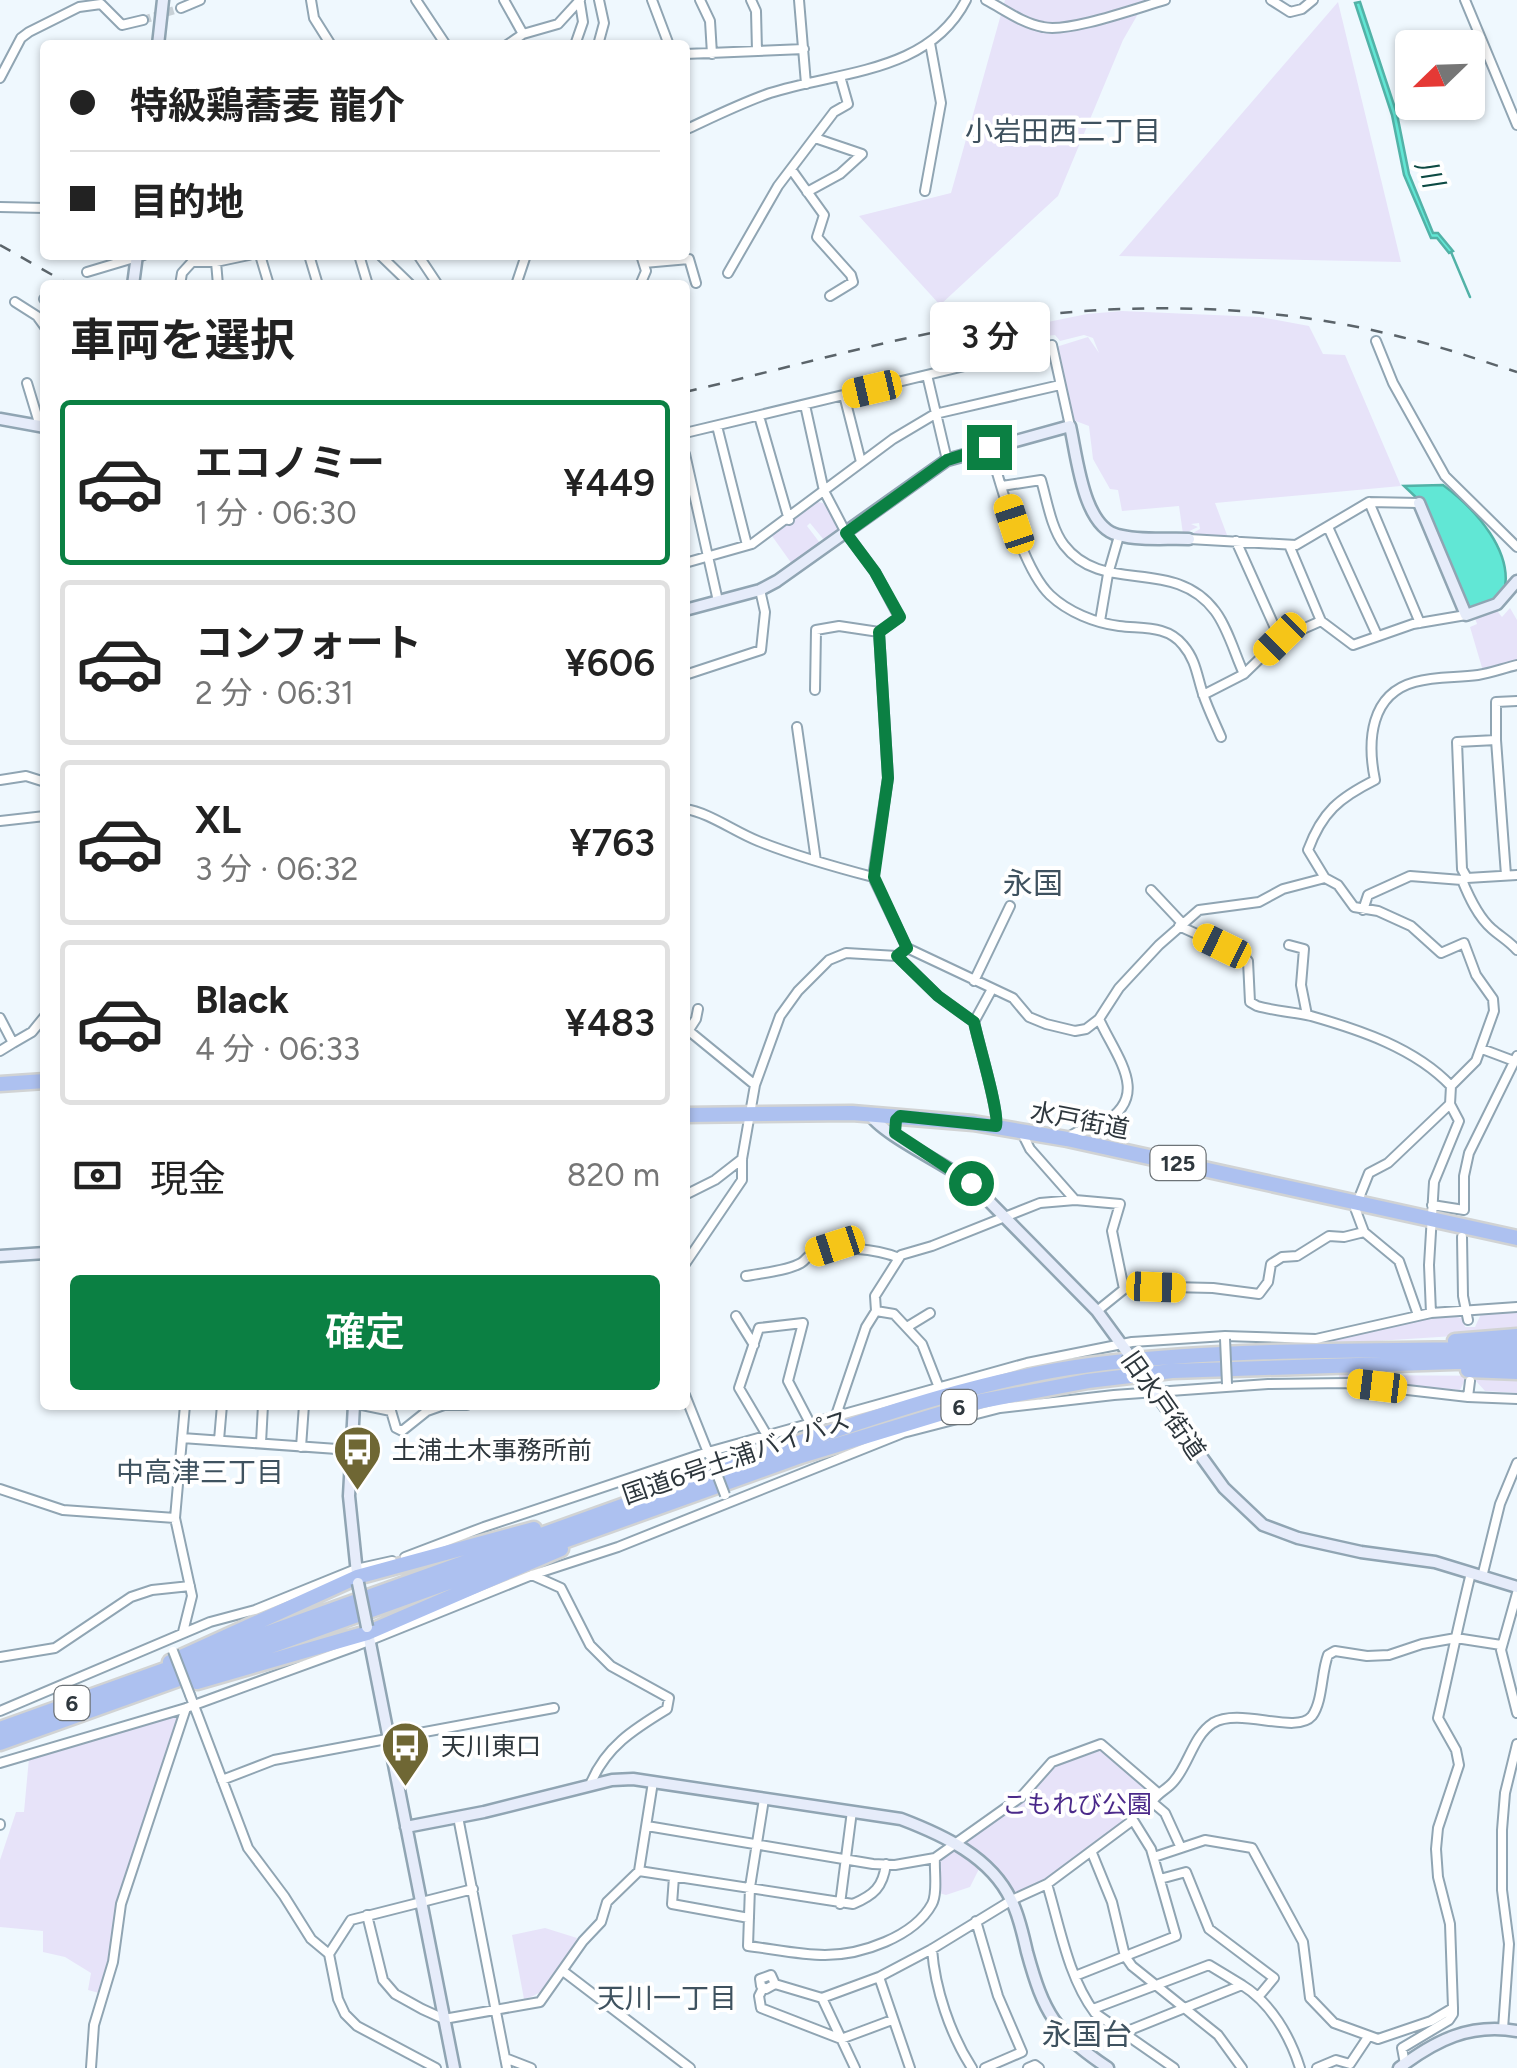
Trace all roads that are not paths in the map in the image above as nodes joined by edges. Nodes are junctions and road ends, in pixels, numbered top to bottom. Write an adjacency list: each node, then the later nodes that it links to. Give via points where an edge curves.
1 (162, 0): 21 (street)
2 (200, 0): 18 (street)
3 (311, 0): 22 (street)
4 (416, 0): 23 (street)
5 (504, 0): 20 (street)
6 (599, 0): 26 (street)
7 (652, 0): 27 (street)
8 (700, 0): 32 (street, via 710,21)
9 (751, 0): 30 (street)
10 (799, 0): 29 (street)
11 (966, 0): 28 (street)
12 (986, 0): 13 (street, via 1048,29)
13 (1165, 0)
14 (1272, 0): 15 (street, via 1290,12)
15 (1313, 0)
16 (1465, 0): 36 (street)
17 (580, 1): 20 (street, via 558,24); 25 (street)
18 (181, 8)
19 (143, 20): 34 (street, via 122,26 101,4 79,7 21,38)
20 (523, 34): 24 (street)
21 (158, 40)
22 (328, 40)
23 (443, 40)
24 (516, 40)
25 (578, 40)
26 (599, 40)
27 (667, 40)
28 (930, 43): 33 (street); 41 (street, via 941,103)
29 (804, 49): 30 (street); 35 (street)
30 (757, 51): 32 (street)
31 (690, 54): 32 (street)
32 (712, 54)
33 (840, 76): 35 (street); 38 (street, via 848,104)
34 (0, 78)
35 (806, 84): 37 (street)
36 (1517, 125)
37 (690, 128)
38 (814, 138): 39 (street); 40 (street, via 862,154)
39 (791, 169): 40 (street); 49 (street)
40 (807, 192): 53 (street, via 824,215 817,238 853,282)
41 (926, 192)
42 (0, 207): 43 (street)
43 (40, 208)
44 (126, 260): 48 (street)
45 (206, 260): 50 (street, via 192,262)
46 (384, 260): 51 (street)
47 (689, 260): 52 (street)
48 (87, 272)
49 (728, 273)
50 (181, 280)
51 (406, 280)
52 (696, 283)
53 (830, 296)
54 (15, 302): 55 (street)
55 (40, 320)
56 (1376, 340): 86 (street, via 1444,476)
57 (926, 376): 59 (street, via 1052,345); 60 (street); 62 (street)
58 (27, 383): 65 (street)
59 (1060, 384): 62 (street); 68 (street)
60 (844, 395): 61 (street); 72 (street)
61 (805, 405): 63 (street); 75 (street)
62 (935, 414): 71 (street); 72 (street)
63 (759, 416): 67 (street); 78 (street)
64 (0, 419): 66 (street)
65 (40, 419)
66 (40, 426)
67 (717, 426): 69 (street); 85 (street)
68 (1070, 426): 70 (street); 81 (street, via 1090,509)
69 (690, 433)
70 (989, 447): 71 (street); 74 (street)
71 (947, 460): 80 (street)
72 (861, 462): 75 (street)
73 (690, 474): 87 (street)
74 (1002, 486): 89 (street, via 1041,480 1063,544); 95 (street, via 1039,581 1062,604)
75 (824, 490): 78 (street); 80 (street)
76 (1369, 502): 77 (street); 79 (street); 97 (street)
77 (1419, 502): 94 (street)
78 (789, 520): 85 (street)
79 (1328, 527): 84 (street); 99 (street)
80 (846, 533): 91 (street); 98 (street, via 900,617)
81 (1119, 536): 82 (street); 89 (street)
82 (1189, 539): 83 (street)
83 (1236, 541): 84 (street); 100 (street)
84 (1290, 545): 96 (street)
85 (747, 546): 87 (street)
86 (1517, 547)
87 (710, 555): 88 (street); 92 (street)
88 (690, 561)
89 (1108, 574): 95 (street); 103 (street, via 1156,576 1201,597 1216,612)
90 (1517, 581): 94 (street, via 1497,604)
91 (760, 590): 92 (street); 102 (street, via 761,650)
92 (718, 601): 93 (street)
93 (690, 609)
94 (1466, 615): 97 (street)
95 (1100, 621): 105 (street, via 1174,636 1196,664)
96 (1322, 621): 99 (street, via 1353,645); 100 (street)
97 (1420, 622): 99 (street)
98 (879, 632): 104 (street, via 816,630); 118 (street, via 888,778)
99 (1377, 635)
100 (1280, 639): 103 (street)
101 (1517, 665): 119 (street, via 1411,682 1385,698 1370,736 1374,780 1324,816 1308,850)
102 (690, 673)
103 (1244, 674): 105 (street)
104 (815, 690)
105 (1204, 696): 108 (street)
106 (1517, 701): 109 (street, via 1496,702)
107 (798, 727): 115 (street)
108 (1221, 737)
109 (1496, 740): 116 (street); 120 (street, via 1456,742)
110 (0, 780): 111 (street)
111 (40, 780)
112 (690, 810): 115 (street)
113 (40, 817): 114 (street)
114 (0, 821)
115 (816, 861): 118 (street)
116 (1506, 875): 117 (street); 120 (street)
117 (1517, 875)
118 (874, 877): 126 (street)
119 (1325, 878): 123 (street); 124 (street, via 1259,902 1199,910)
120 (1465, 879): 123 (street, via 1410,876 1368,895); 127 (street, via 1472,902)
121 (1151, 890): 124 (street)
122 (1010, 906): 129 (street)
123 (1363, 910): 140 (street, via 1412,926 1442,953 1464,943 1493,1000)
124 (1180, 925): 132 (street, via 1248,961 1250,1002); 134 (street, via 1119,988)
125 (1289, 945): 132 (street, via 1304,949 1301,985)
126 (907, 948): 128 (street); 129 (street)
127 (1517, 950)
128 (897, 956): 136 (street); 145 (street, via 846,952 829,960 780,1016)
129 (974, 981): 130 (street)
130 (992, 989): 134 (street, via 1046,1024 1086,1029); 136 (street)
131 (698, 1009): 137 (street)
132 (1308, 1015): 146 (street, via 1414,1056)
133 (0, 1018): 139 (street)
134 (1099, 1019): 157 (street, via 1130,1098 1120,1112)
135 (40, 1022): 139 (street)
136 (974, 1022): 154 (street)
137 (690, 1027)
138 (690, 1036): 145 (street)
139 (13, 1042): 141 (street)
140 (1482, 1049): 142 (street); 146 (street)
141 (0, 1051)
142 (1516, 1058): 153 (street)
143 (40, 1081): 144 (highway)
144 (0, 1084)
145 (756, 1086): 148 (street)
146 (1451, 1086): 147 (street)
147 (1450, 1104): 152 (street); 161 (street, via 1369,1173)
148 (750, 1114): 149 (highway, 水戸街道 / 125); 150 (highway, 水戸街道 / 125); 158 (street)
149 (870, 1114): 151 (highway, 水戸街道 / 125); 156 (street, 旧水戸街道)
150 (690, 1115)
151 (900, 1116): 154 (highway, 水戸街道 / 125); 156 (street)
152 (1459, 1121): 153 (street); 162 (street, via 1434,1182)
153 (1481, 1123): 162 (street, via 1465,1164 1464,1212)
154 (996, 1126): 155 (highway, 水戸街道 / 125)
155 (1022, 1131): 157 (highway, 水戸街道 / 125); 160 (street)
156 (896, 1137): 163 (street, 旧水戸街道, via 950,1167)
157 (1067, 1139): 161 (highway, 水戸街道 / 125)
158 (742, 1159): 159 (street); 169 (street, via 742,1180)
159 (690, 1193)
160 (1075, 1200): 163 (street, via 1040,1203); 172 (street, via 1120,1204 1112,1230)
161 (1356, 1202): 162 (highway, 水戸街道 / 125); 164 (street)
162 (1432, 1212): 166 (highway, 水戸街道 / 125); 177 (street)
163 (1008, 1217): 170 (street); 175 (street, 旧水戸街道)
164 (1364, 1232): 172 (street, via 1329,1236 1298,1256 1282,1257 1271,1264 1259,1294); 178 (street, via 1399,1260)
165 (1462, 1237): 180 (street)
166 (1517, 1238)
167 (40, 1252): 168 (street)
168 (0, 1256)
169 (690, 1257)
170 (898, 1258): 171 (street, via 835,1246 801,1264); 174 (street, via 875,1296)
171 (746, 1276)
172 (1124, 1290): 175 (street)
173 (1517, 1306): 180 (street)
174 (876, 1311): 181 (street, via 894,1314); 205 (street)
175 (1097, 1311): 185 (street, 旧水戸街道)
176 (930, 1313): 181 (street)
177 (1432, 1313): 178 (street); 180 (street)
178 (1418, 1315): 183 (street, via 1316,1339)
179 (736, 1316): 184 (street)
180 (1467, 1316)
181 (907, 1327): 192 (street, via 922,1344)
182 (1517, 1336): 187 (highway)
183 (1225, 1338): 185 (street); 193 (street, bridge)
184 (754, 1345): 206 (street, via 759,1328 803,1323 788,1381); 208 (street, via 740,1388)
185 (1124, 1348): 192 (street); 194 (street, 旧水戸街道, bridge)
186 (1517, 1348): 187 (highway, 国道6号土浦バイパス / 6)
187 (1324, 1352): 219 (highway, 国道6号土浦バイパス / 6, via 1171,1356 1006,1381 866,1420)
188 (1517, 1360): 189 (highway, 国道6号土浦バイパス / 6)
189 (1353, 1364): 190 (highway); 220 (highway, 国道6号土浦バイパス / 6, via 1172,1371 982,1401 801,1456)
190 (1517, 1372)
191 (1470, 1382): 195 (street)
192 (938, 1386): 205 (street)
193 (1227, 1386): 194 (street); 195 (street, via 1347,1382)
194 (1152, 1389): 216 (street, via 1020,1405 918,1430); 222 (street, 旧水戸街道, via 1224,1488 1263,1525)
195 (1468, 1397): 196 (street)
196 (1517, 1399)
197 (690, 1407): 213 (street)
198 (185, 1410): 207 (street)
199 (222, 1410): 209 (street)
200 (263, 1410): 210 (street)
201 (304, 1410): 211 (street)
202 (354, 1410): 212 (street)
203 (386, 1410): 204 (street, via 402,1430)
204 (429, 1410)
205 (835, 1418): 206 (street)
206 (811, 1425): 208 (street)
207 (182, 1438): 209 (street); 218 (street)
208 (768, 1438): 213 (street)
209 (219, 1440): 210 (street)
210 (260, 1443): 211 (street)
211 (302, 1446): 212 (street)
212 (351, 1450): 223 (street)
213 (710, 1456): 216 (street, bridge); 223 (street, via 484,1527)
214 (1517, 1463): 222 (street)
215 (3, 1491): 217 (street); 218 (street, via 63,1510)
216 (726, 1500): 221 (street)
217 (0, 1503)
218 (175, 1518): 224 (street)
219 (588, 1518): 223 (highway); 232 (highway, 国道6号土浦バイパス / 6)
220 (583, 1535): 227 (highway, via 519,1570); 233 (highway, 国道6号土浦バイパス / 6)
221 (532, 1575): 227 (street); 245 (street, via 560,1588 590,1645 611,1666 669,1698 668,1709 603,1758)
222 (1477, 1575): 225 (street, 旧水戸街道); 229 (street)
223 (357, 1576): 226 (street); 227 (street, bridge); 232 (highway)
224 (190, 1586): 226 (street); 231 (street, via 130,1598 55,1648)
225 (1517, 1586): 230 (street)
226 (183, 1632): 228 (street)
227 (368, 1633): 233 (highway); 234 (street); 239 (street)
228 (168, 1638): 234 (street, bridge); 236 (street)
229 (1456, 1638): 230 (street); 246 (street, via 1389,1655 1335,1651 1328,1655 1310,1719 1216,1721 1177,1778); 283 (street, via 1438,1718 1459,1765 1436,1849 1450,1924)
230 (1502, 1645): 237 (street)
231 (0, 1657)
232 (144, 1678): 238 (highway, 国道6号土浦バイパス / 6)
233 (123, 1700): 240 (highway, 国道6号土浦バイパス / 6)
234 (190, 1706): 242 (street); 243 (street); 296 (street, via 120,1904)
235 (554, 1708): 239 (street)
236 (0, 1712)
237 (1517, 1713)
238 (0, 1729)
239 (388, 1738): 243 (street, via 274,1760); 251 (street)
240 (0, 1744)
241 (1517, 1744): 288 (street, via 1502,1830 1509,1944)
242 (0, 1763)
243 (222, 1780): 273 (street, via 248,1848)
244 (652, 1782): 245 (street); 247 (street); 250 (street)
245 (590, 1785): 249 (street)
246 (1158, 1792): 252 (street, via 1102,1744 1052,1762 1021,1797); 254 (street, via 1152,1802)
247 (764, 1799): 248 (street); 253 (street)
248 (852, 1811): 252 (street, via 901,1819); 258 (street)
249 (458, 1817): 251 (street); 265 (street)
250 (646, 1826): 253 (street); 260 (street)
251 (406, 1827): 266 (street)
252 (954, 1843): 257 (street); 267 (street)
253 (756, 1844): 258 (street); 264 (street)
254 (1182, 1848): 256 (street); 291 (street, via 1205,1840 1252,1848 1303,1942 1310,1998 1334,2024)
255 (1092, 1853): 256 (street, via 1134,1820); 263 (street); 274 (street)
256 (1154, 1856): 262 (street)
257 (934, 1858): 259 (street); 270 (street, via 934,1902 914,1926 864,1948 826,1955 748,1946)
258 (846, 1860): 259 (street); 268 (street)
259 (886, 1864): 268 (street, via 871,1897)
260 (638, 1871): 261 (street); 275 (street, via 607,1902 601,1922)
261 (674, 1877): 264 (street); 270 (street, via 672,1904)
262 (1160, 1879): 274 (street, via 1176,1936); 280 (street, via 1186,1872 1208,1929 1274,1978)
263 (1047, 1884): 267 (street); 276 (street)
264 (750, 1886): 268 (street); 270 (street)
265 (473, 1889): 266 (street); 284 (street)
266 (420, 1900): 269 (street); 286 (street)
267 (1012, 1900): 271 (street); 307 (street, via 1039,1996 1068,2038)
268 (840, 1904)
269 (367, 1915): 273 (street, via 350,1920); 286 (street, via 383,1980)
270 (749, 1918)
271 (976, 1921): 272 (street); 304 (street, via 1022,2052)
272 (932, 1949): 277 (street); 303 (street, via 946,2012)
273 (328, 1954): 297 (street, via 338,1998 357,2026)
274 (1125, 1956): 276 (street); 278 (street)
275 (564, 1971): 284 (street, via 540,2002); 300 (street)
276 (1075, 1976): 285 (street)
277 (879, 1977): 281 (street); 287 (street)
278 (1154, 1985): 279 (street, via 1209,1964); 282 (street); 285 (street)
279 (1242, 1986): 280 (street); 282 (street)
280 (1259, 1996): 310 (street, via 1292,2043)
281 (822, 1998): 292 (street); 292 (street, via 775,1984 772,1976 760,1979 761,2008)
282 (1187, 2008): 290 (street); 309 (street)
283 (1453, 2008): 291 (street, via 1431,2021); 295 (street, via 1449,2020 1407,2042)
284 (495, 2010): 286 (street); 293 (street)
285 (1093, 2010): 290 (street)
286 (444, 2019): 298 (street)
287 (892, 2020): 292 (street); 294 (street)
288 (1502, 2029): 289 (street); 295 (street, via 1454,2035)
289 (1517, 2031)
290 (1125, 2032): 308 (street)
291 (1368, 2037): 311 (street, via 1350,2064 1336,2060)
292 (842, 2039): 301 (street)
293 (506, 2063): 299 (street)
294 (909, 2065): 302 (street)
295 (1403, 2066)
296 (91, 2068)
297 (436, 2068)
298 (454, 2068)
299 (531, 2068)
300 (690, 2068)
301 (855, 2068)
302 (896, 2068)
303 (972, 2068)
304 (986, 2068)
305 (1028, 2068): 306 (street)
306 (1038, 2068)
307 (1108, 2068)
308 (1174, 2068)
309 (1242, 2068)
310 (1300, 2068)
311 (1317, 2068)

